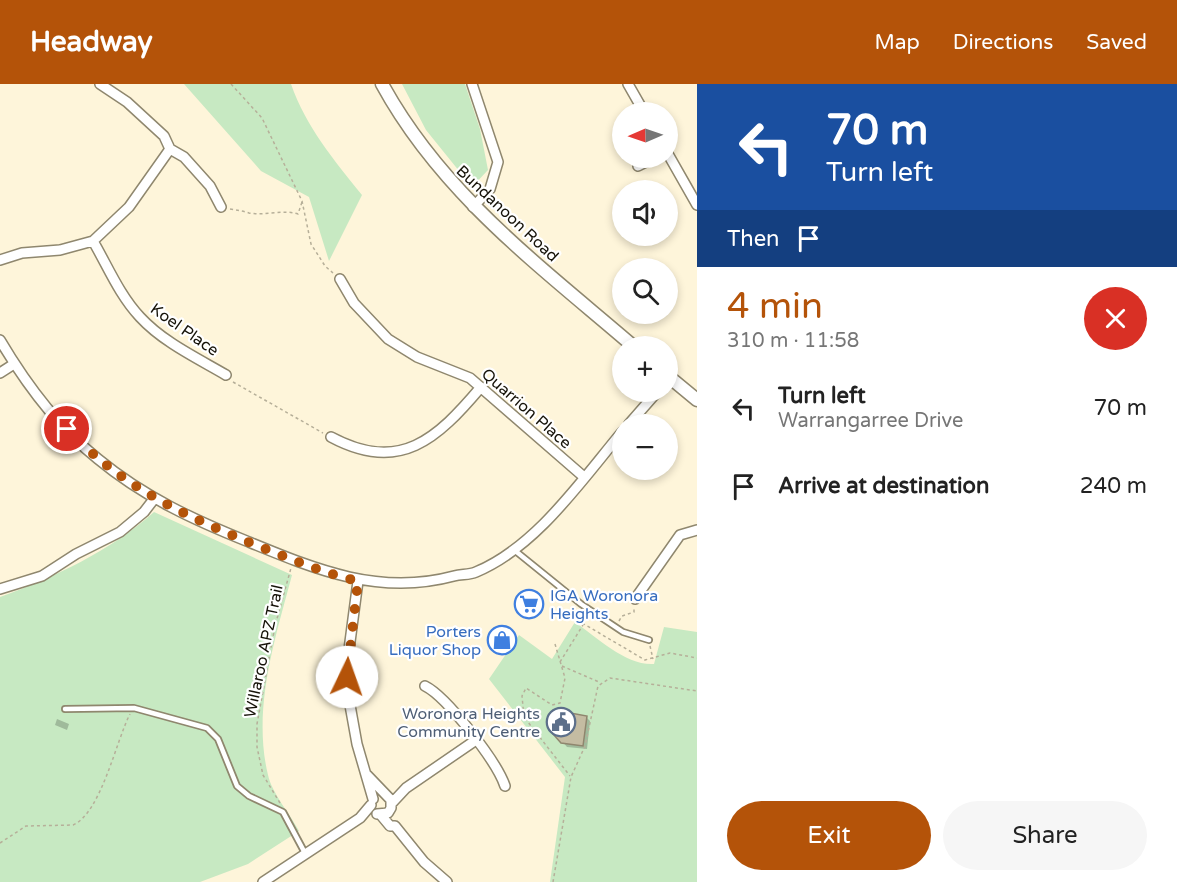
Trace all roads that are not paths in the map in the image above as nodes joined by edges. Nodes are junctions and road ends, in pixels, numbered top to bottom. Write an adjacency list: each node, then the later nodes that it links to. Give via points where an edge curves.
1 (100, 84): 6 (street, via 142,115 164,136)
2 (382, 84): 10 (street, Bundanoon Road, via 425,153)
3 (472, 84): 10 (street, via 498,162 490,189)
4 (628, 84): 5 (street)
5 (638, 102)
6 (170, 149): 9 (street, via 184,157 210,186); 11 (street, via 129,207)
7 (676, 168): 8 (street)
8 (697, 205)
9 (221, 207)
10 (473, 207): 14 (street, Bundanoon Road)
11 (93, 242): 12 (street); 18 (street, Koel Place, via 141,319)
12 (0, 260)
13 (340, 279): 20 (street, Quarrion Place, via 354,303 388,339 417,357 461,372)
14 (621, 336)
15 (0, 340): 16 (street)
16 (14, 364): 17 (street); 27 (street, via 81,444)
17 (0, 373)
18 (226, 375)
19 (678, 386): 21 (street)
20 (481, 387): 24 (street, via 444,428 419,444 373,452); 26 (street, Quarrion Place)
21 (697, 400)
22 (648, 402): 23 (street)
23 (638, 414)
24 (331, 437)
25 (612, 444): 26 (street)
26 (584, 477): 29 (street)
27 (154, 499): 30 (street, via 294,560); 31 (street, via 120,532 42,576)
28 (696, 527): 32 (street, via 680,535)
29 (513, 549): 30 (street, via 460,574 415,583); 33 (lane, via 615,627)
30 (358, 581): 37 (street, via 349,643 348,686 353,727)
31 (0, 589)
32 (635, 599)
33 (649, 640)
34 (425, 686): 36 (street, via 441,698)
35 (64, 709): 44 (lane, via 134,708 207,728 218,739 242,791 283,812)
36 (476, 740): 38 (street); 39 (street)
37 (367, 775): 39 (street); 40 (street)
38 (505, 786)
39 (388, 800): 40 (street); 41 (street, via 388,813); 43 (street, via 397,821)
40 (372, 802): 41 (street); 42 (street)
41 (379, 814): 42 (street); 43 (street)
42 (360, 818): 44 (street)
43 (395, 826): 46 (street, via 424,862)
44 (306, 855): 45 (street)
45 (263, 882)
46 (447, 882)

